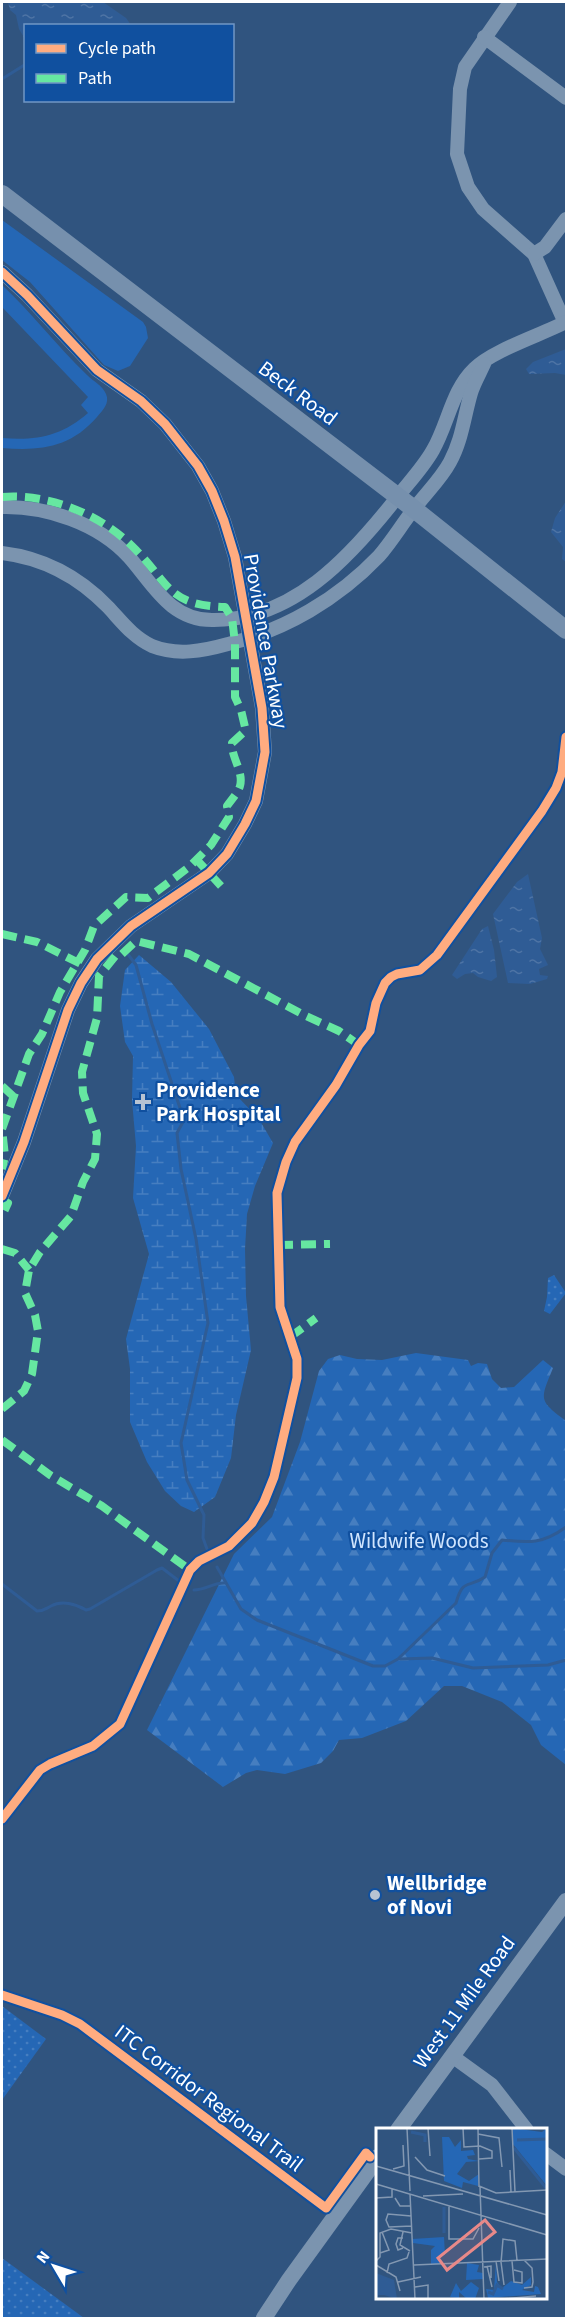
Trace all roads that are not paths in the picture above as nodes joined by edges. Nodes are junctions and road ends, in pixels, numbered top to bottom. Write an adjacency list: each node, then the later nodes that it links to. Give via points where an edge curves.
1 (510, 2): 2 (street)
2 (484, 37): 3 (street); 6 (street, via 461,77 457,154 468,187 479,204)
3 (567, 98)
4 (2, 194): 14 (main road, Beck Road)
5 (567, 219): 6 (street, via 545,247)
6 (534, 254): 8 (street)
7 (2, 272): 18 (street, Providence Parkway, via 97,370 149,409 198,466 225,520)
8 (566, 323): 9 (street)
9 (487, 360): 10 (street, via 465,380); 11 (street, via 471,392)
10 (451, 410): 11 (street); 12 (street)
11 (466, 418): 13 (street)
12 (437, 443): 13 (street); 14 (street)
13 (455, 454): 16 (street)
14 (397, 497): 16 (main road, Beck Road); 18 (street, via 365,537 328,573 285,601)
15 (2, 507): 18 (street, via 43,511 96,531 128,556 163,600 190,615 216,620)
16 (414, 510): 19 (main road, Beck Road); 20 (street, via 378,557 343,589 294,620)
17 (2, 553): 20 (street, via 45,562 72,577 126,628 153,646 188,652)
18 (246, 615): 20 (street, Providence Parkway)
19 (567, 630)
20 (251, 639): 21 (street, Providence Parkway, via 265,729 256,801 227,854 209,873 131,926 97,960 81,983)
21 (2, 1196)
22 (567, 1900): 23 (street, West 11 Mile Road)
23 (452, 2056): 24 (street, West 11 Mile Road); 25 (street, via 492,2085)
24 (399, 2128)
25 (525, 2128)
26 (547, 2155): 28 (street)
27 (376, 2160): 29 (street)
28 (567, 2169)
29 (264, 2319)

